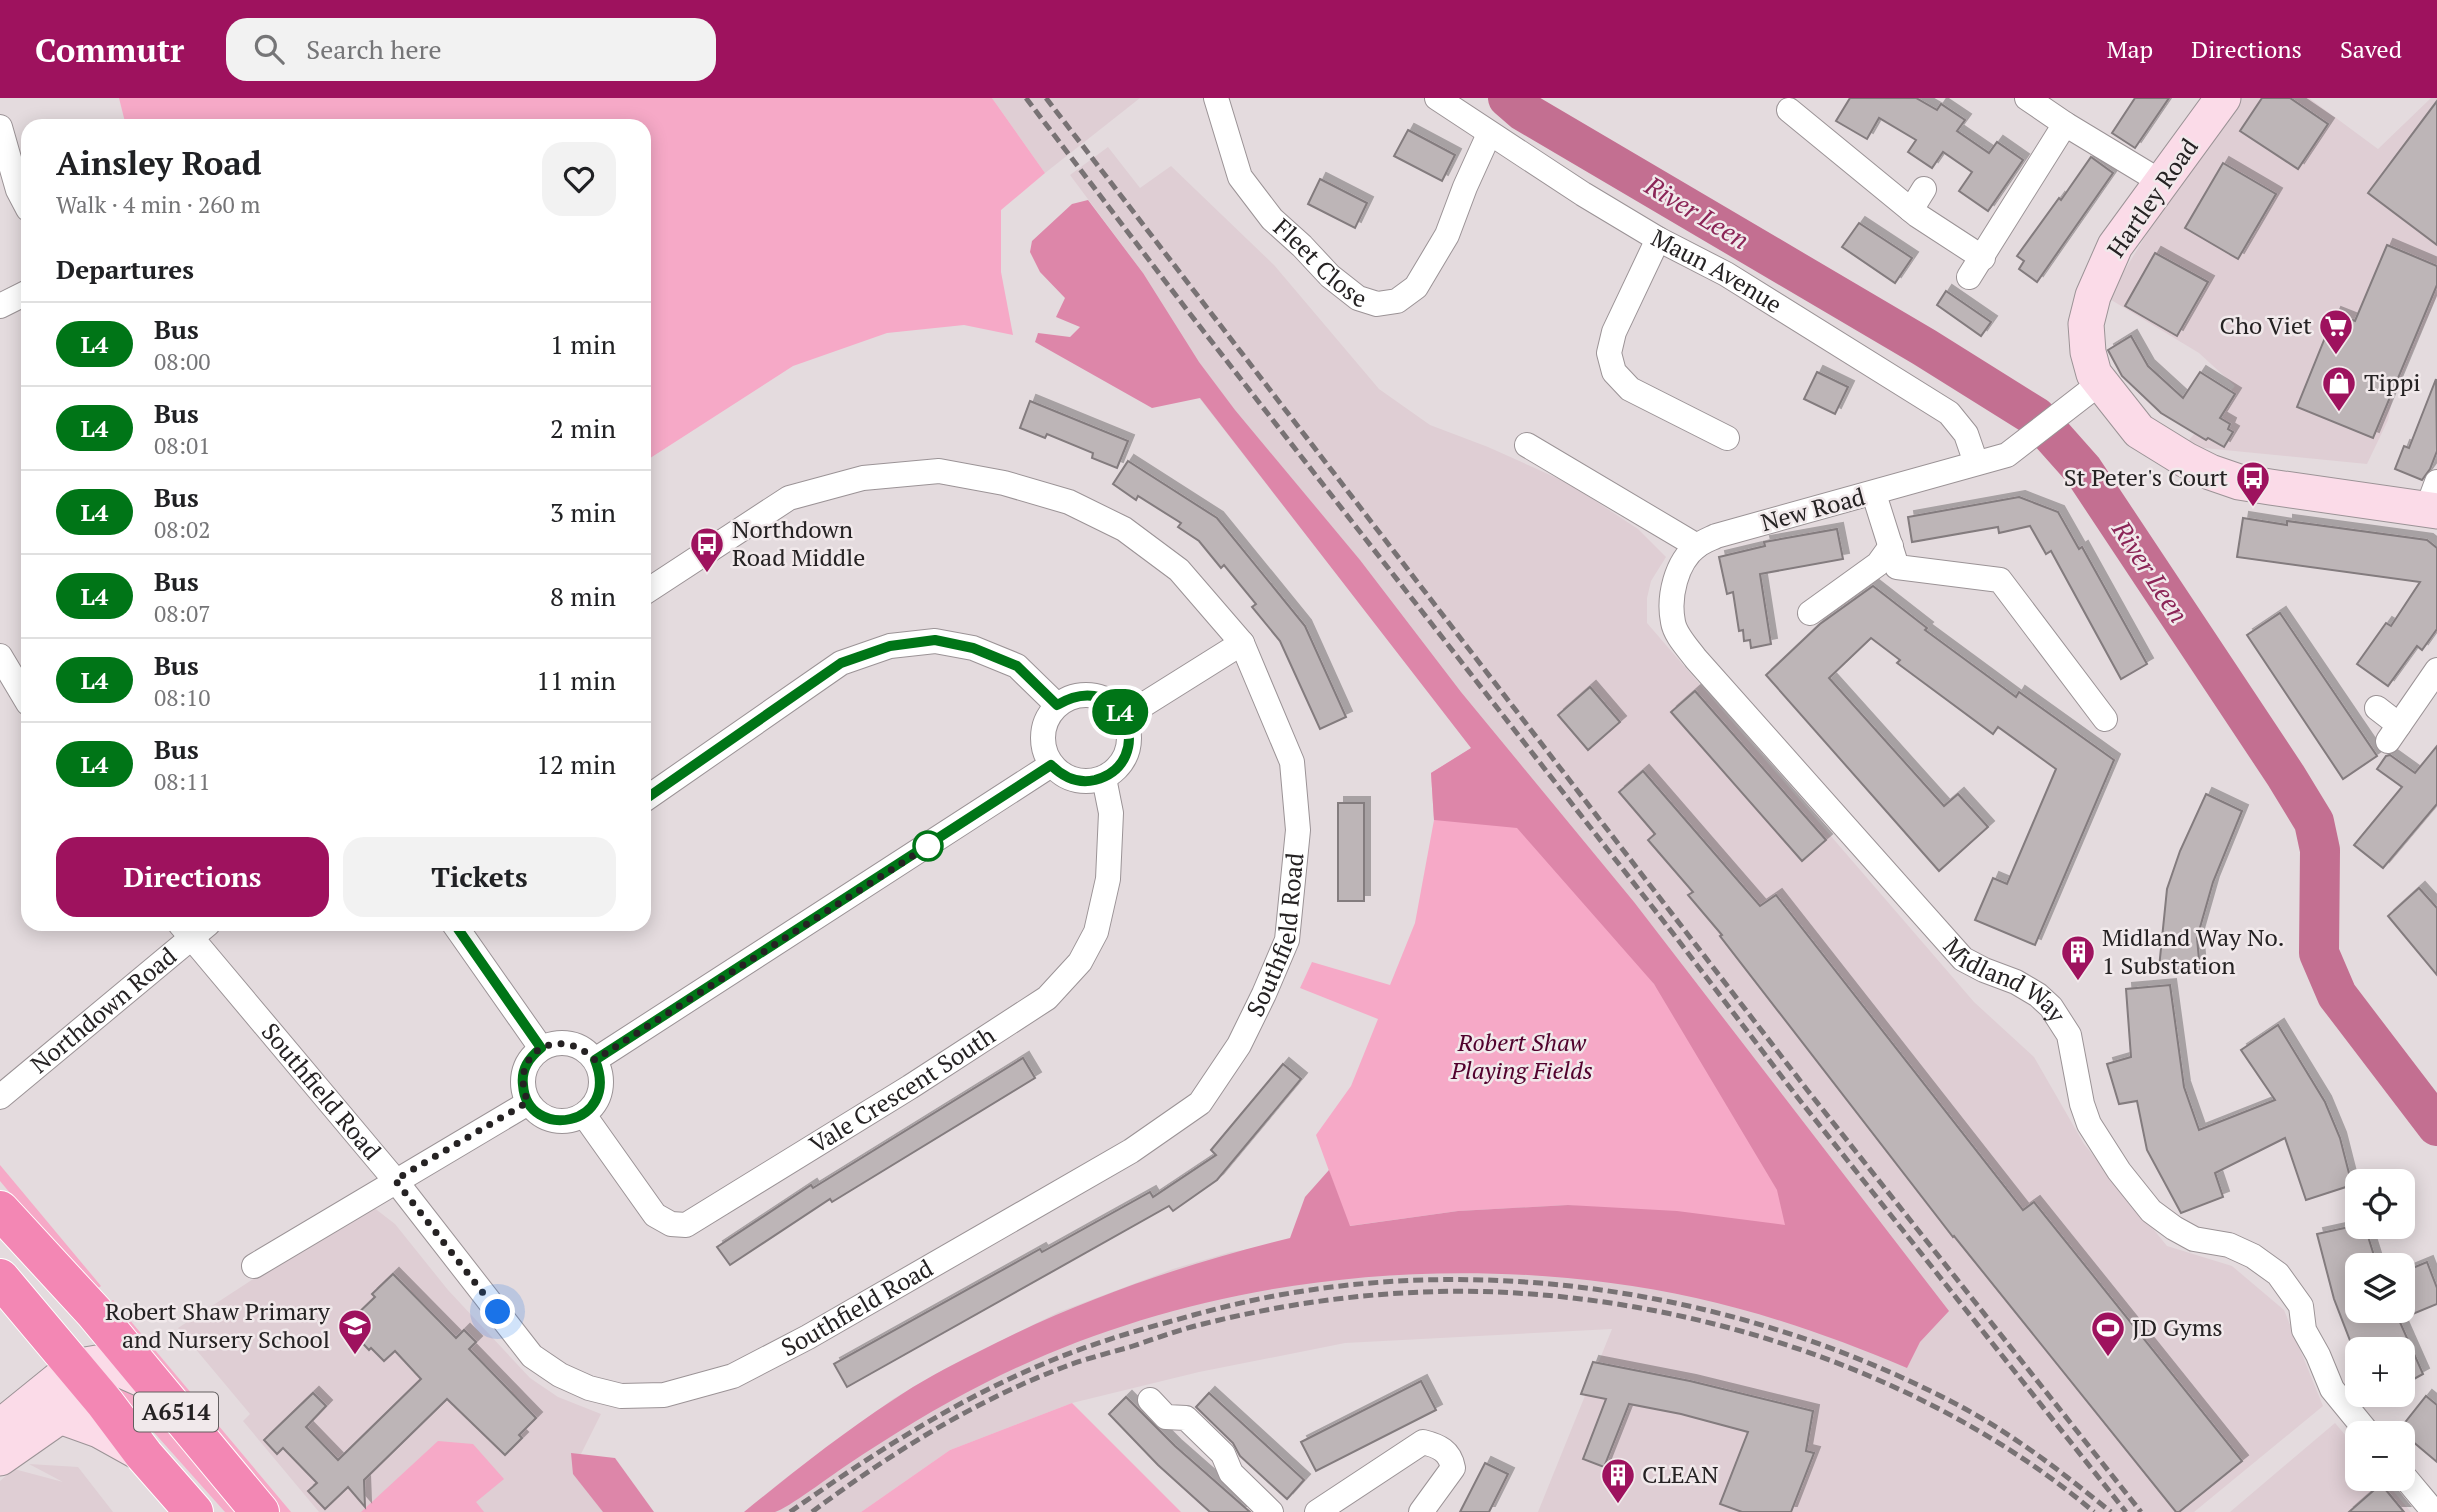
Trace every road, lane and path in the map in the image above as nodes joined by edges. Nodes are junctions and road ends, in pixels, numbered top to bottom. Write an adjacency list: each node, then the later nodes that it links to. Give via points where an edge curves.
1 (1216, 98): 8 (street, Fleet Close, via 1240,177 1272,219 1330,276 1358,298 1377,304 1397,300 1416,287 1447,236)
2 (1437, 98): 8 (street, Maun Avenue)
3 (2027, 98): 6 (street)
4 (2223, 98): 9 (street, Hartley Road)
5 (1789, 110): 6 (street, via 1878,184 1917,200 1976,267)
6 (2065, 124): 9 (street)
7 (0, 127): 10 (street)
8 (1489, 134): 11 (street, Maun Avenue)
9 (2161, 181): 14 (street, Hartley Road, via 2115,246 2093,296 2086,324 2088,352)
10 (21, 196)
11 (1658, 239): 15 (street, via 1614,332 1608,353 1614,372 1630,389); 17 (street, Maun Avenue, via 1726,274 1949,412 1966,434)
12 (21, 296): 13 (street)
13 (0, 306)
14 (2100, 383): 17 (street, New Road, via 2007,455); 19 (street, Hartley Road, via 2139,431 2210,472 2259,485)
15 (1727, 438)
16 (1527, 445): 20 (street)
17 (1976, 463): 18 (street, New Road)
18 (1874, 494): 20 (street, New Road, via 1716,536); 21 (street)
19 (2434, 501)
20 (1697, 546): 52 (street, Midland Way, via 1682,562 1674,585 1673,623 1682,641 1963,959 2016,982 2051,1007 2069,1035 2089,1124 2119,1171 2151,1210 2174,1228 2194,1239 2229,1245 2277,1274 2301,1306 2304,1330 2332,1389)
21 (1891, 546): 23 (street, via 1878,564); 31 (street, via 1897,567 2000,580)
22 (651, 588): 24 (street, via 789,498 863,478 939,471 1069,502 1124,529 1179,570)
23 (1810, 613)
24 (1242, 643): 30 (street); 43 (street, Southfield Road, via 1292,762 1298,830 1287,940 1239,1045 1200,1104 1130,1151 808,1337 733,1376 664,1395 621,1396 589,1388 560,1376 532,1356)
25 (0, 656): 27 (street)
26 (2437, 670): 29 (street, via 2393,733)
27 (21, 691)
28 (1057, 705): 30 (street, via 1085,695 1100,697); 32 (street, via 1042,737); 34 (street, via 1017,666 973,648 935,640 890,646 841,663)
29 (2377, 708)
30 (1124, 717): 33 (street, via 1128,749 1122,763)
31 (2105, 719)
32 (1051, 765): 33 (street, via 1073,780); 39 (street)
33 (1104, 778): 42 (street, Vale Crescent South, via 1111,813 1108,879 1096,932 1080,961 1047,998 910,1087 686,1225 671,1224 655,1215)
34 (651, 795)
35 (192, 931): 40 (street, Northdown Road)
36 (196, 931): 43 (street, Southfield Road)
37 (462, 931): 38 (street)
38 (541, 1048): 39 (street, via 570,1043); 41 (street, via 525,1067 522,1079)
39 (595, 1060): 42 (street, via 601,1074 600,1090)
40 (0, 1097)
41 (528, 1102): 42 (street, via 536,1112 559,1122); 43 (street)
42 (584, 1115)
43 (395, 1180): 46 (street)
44 (0, 1210): 45 (highway, A6514)
45 (27, 1241): 48 (highway, A6514); 49 (highway, A6514)
46 (254, 1266)
47 (0, 1278): 48 (highway, A6514)
48 (90, 1373): 49 (street); 51 (street); 53 (street); 54 (highway, A6514)
49 (152, 1383): 58 (highway, A6514)
50 (1150, 1401): 59 (street, via 1166,1417 1186,1418 1223,1454 1231,1473)
51 (60, 1416): 54 (street, via 99,1430); 55 (street)
52 (2358, 1421)
53 (0, 1427)
54 (144, 1455): 57 (highway, A6514)
55 (0, 1458)
56 (2415, 1489): 62 (street)
57 (194, 1512)
58 (260, 1512)
59 (1271, 1512)
60 (1317, 1512): 61 (street, via 1423,1442 1439,1446 1451,1458 1453,1468)
61 (1421, 1512)
62 (2434, 1512)

